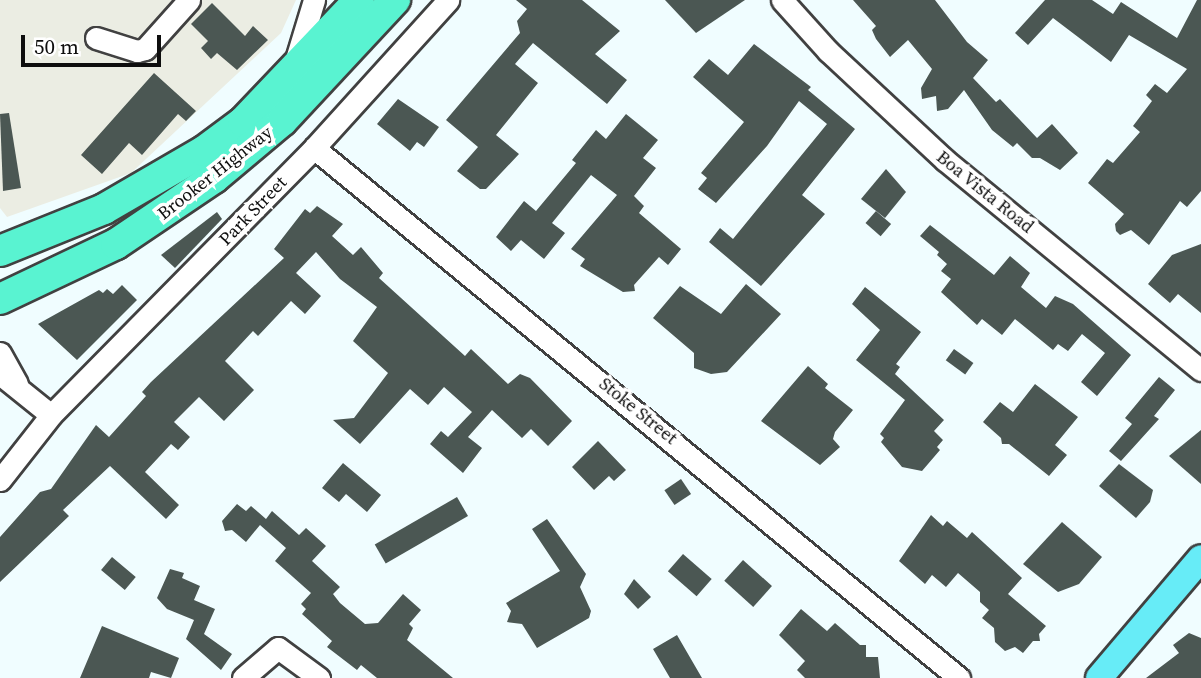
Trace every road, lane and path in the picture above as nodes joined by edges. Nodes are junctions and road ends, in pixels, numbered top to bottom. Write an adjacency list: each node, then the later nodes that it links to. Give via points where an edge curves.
1 (189, 0): 7 (street, via 145,49 137,51)
2 (314, 0): 8 (street, via 308,32)
3 (359, 0): 8 (highway, Brooker Highway)
4 (395, 0): 11 (highway, Brooker Highway, via 282,121 214,178 116,244)
5 (448, 0): 9 (street, Park Street)
6 (782, 0): 14 (street, Boa Vista Road, via 828,51 946,160)
7 (96, 37)
8 (288, 74): 10 (highway, Brooker Highway, via 243,122 158,182)
9 (314, 148): 17 (street, Park Street); 22 (street, Stoke Street)
10 (0, 251)
11 (12, 294): 12 (street)
12 (0, 312)
13 (0, 353): 16 (street)
14 (1201, 370)
15 (0, 374): 16 (street)
16 (20, 388): 17 (street)
17 (51, 415): 18 (street, Park Street)
18 (0, 480)
19 (1201, 558): 23 (main road)
20 (243, 678): 21 (street, via 278,648)
21 (319, 678)
22 (959, 678)
23 (1099, 678)

